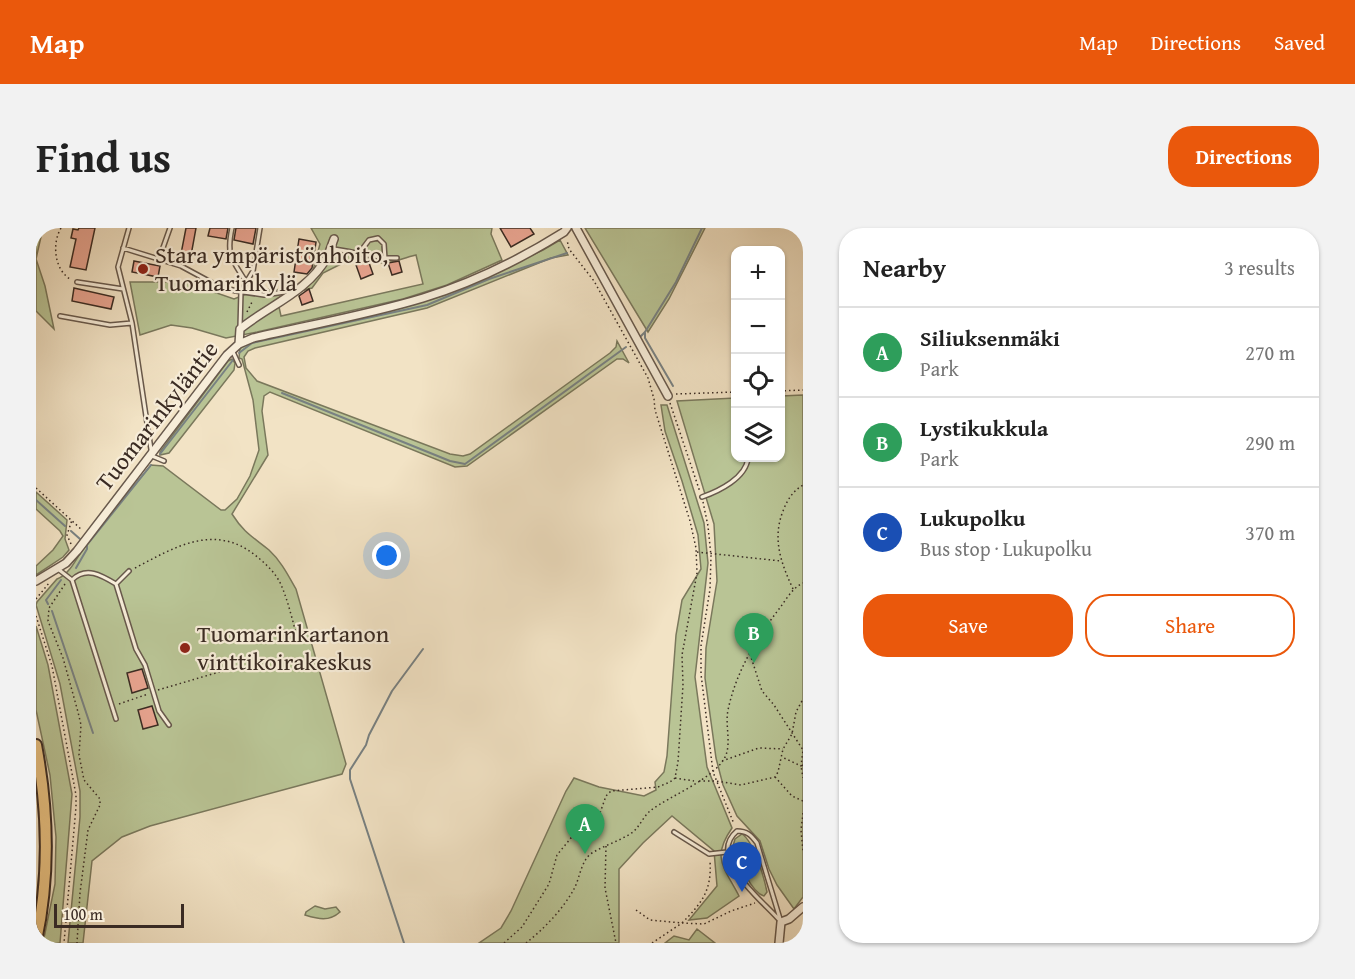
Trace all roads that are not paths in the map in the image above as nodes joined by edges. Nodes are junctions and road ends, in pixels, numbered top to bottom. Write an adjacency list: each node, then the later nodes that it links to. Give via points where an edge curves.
1 (129, 228): 8 (lane)
2 (170, 228): 12 (lane)
3 (232, 228): 15 (lane, via 230,255)
4 (260, 228): 15 (lane, via 253,271)
5 (576, 228): 25 (street)
6 (566, 230): 22 (street, Tuomarinkyläntie, via 537,249 426,297)
7 (334, 239): 9 (street)
8 (123, 248): 12 (lane); 16 (lane, via 118,267)
9 (330, 249): 10 (lane); 17 (street)
10 (360, 252): 13 (lane); 13 (lane, via 369,240 378,238 384,244)
11 (397, 258): 13 (lane)
12 (159, 259): 18 (lane, via 218,286)
13 (385, 259)
14 (76, 282): 16 (lane)
15 (246, 282): 18 (lane)
16 (123, 289): 20 (lane)
17 (297, 290): 18 (lane, via 264,295); 21 (street)
18 (241, 291): 21 (lane)
19 (60, 316): 20 (lane, via 110,325)
20 (132, 323): 26 (lane)
21 (240, 329): 22 (street)
22 (239, 344): 23 (street, Tuomarinkyläntie)
23 (232, 350): 24 (lane); 26 (street, Tuomarinkyläntie)
24 (239, 365)
25 (668, 396)
26 (152, 456): 27 (lane); 30 (street, Tuomarinkyläntie)
27 (164, 461)
28 (747, 462): 29 (lane, via 732,481)
29 (702, 497)
30 (58, 569): 32 (lane); 33 (street, Tuomarinkyläntie)
31 (129, 571): 34 (lane)
32 (71, 579): 34 (lane, via 88,572); 35 (lane)
33 (36, 581)
34 (116, 584): 36 (lane, via 159,711)
35 (116, 719)
36 (169, 725)
37 (36, 744): 42 (main road, via 45,802 46,852)
38 (674, 832): 39 (lane, via 709,854)
39 (727, 852): 41 (lane, via 747,888); 41 (lane, via 730,837 737,831 750,834 757,843)
40 (803, 907): 41 (street)
41 (781, 922): 43 (street)
42 (36, 941)
43 (779, 943)

